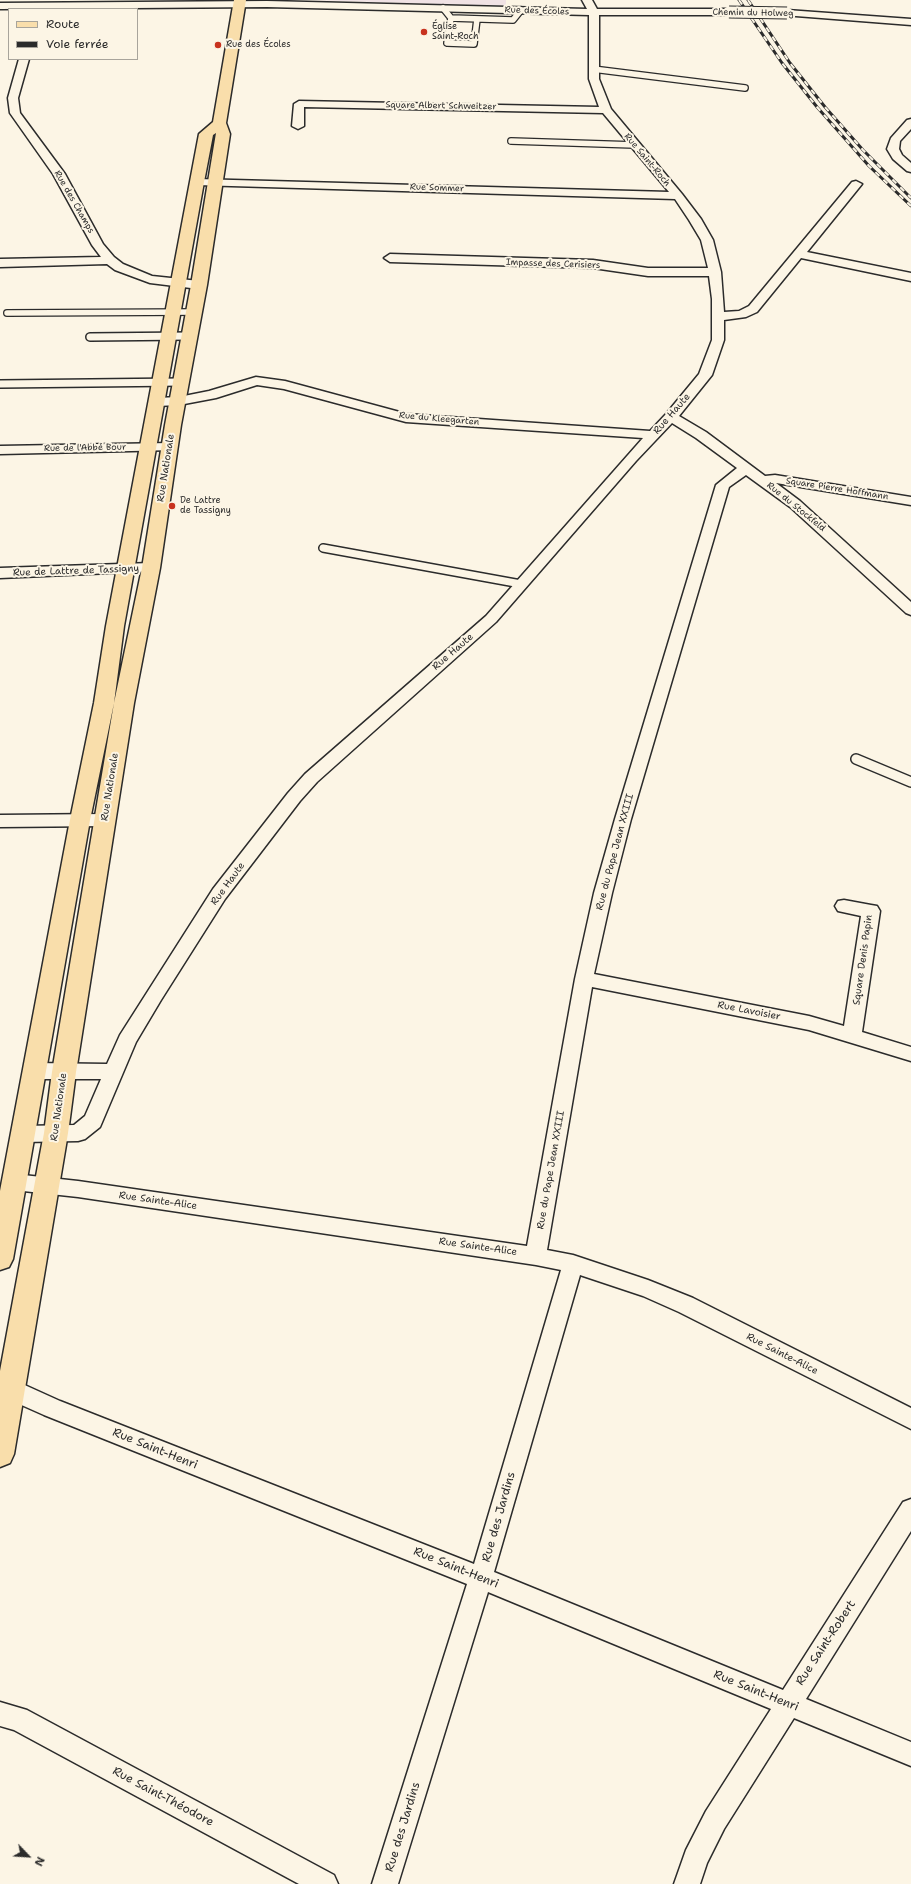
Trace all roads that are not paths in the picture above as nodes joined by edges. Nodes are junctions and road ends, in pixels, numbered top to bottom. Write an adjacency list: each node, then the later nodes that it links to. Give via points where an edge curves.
1 (588, 0): 7 (street, Rue Saint-Roch)
2 (240, 2): 3 (street, Rue des Écoles, via 168,6); 5 (street, Rue des Écoles); 20 (main road, Rue Nationale, via 219,123 223,134)
3 (40, 4): 4 (street, Rue des Écoles)
4 (0, 6)
5 (443, 8): 6 (street, Rue des Écoles); 8 (lane)
6 (521, 10): 7 (street, Rue des Écoles); 9 (lane, via 513,20)
7 (594, 12): 10 (street, Chemin du Holweg, bridge, via 787,12); 12 (street, Rue Saint-Roch)
8 (451, 18): 9 (lane); 9 (lane, via 447,43 474,44)
9 (477, 19)
10 (911, 22)
11 (24, 60): 25 (street, Rue des Champs, via 13,98 15,113 59,174 98,245)
12 (593, 68): 13 (lane); 14 (street, Rue Saint-Roch, via 594,79)
13 (745, 88)
14 (606, 110): 16 (street, Square Albert Schweitzer, via 299,104); 18 (street, Rue Saint-Roch)
15 (911, 122): 19 (street, via 895,140 893,149 897,157)
16 (298, 126)
17 (511, 141): 18 (lane)
18 (634, 145): 22 (street, Rue Saint-Roch)
19 (911, 169)
20 (206, 182): 22 (street, Rue Sommer); 29 (main road, Rue Nationale); 30 (main road, Rue Nationale)
21 (856, 184): 23 (street)
22 (678, 196): 27 (street, Rue Saint-Roch, via 707,240)
23 (800, 254): 28 (street); 34 (street, via 753,309 742,314)
24 (390, 258): 27 (street, Impasse des Cerisiers, via 593,264 648,272)
25 (110, 260): 26 (street); 29 (street, Rue des Champs, via 119,267 150,279)
26 (0, 263)
27 (716, 272): 34 (street, Rue Saint-Roch)
28 (911, 277)
29 (179, 284): 30 (street, Rue des Champs); 31 (main road, Rue Nationale)
30 (199, 285): 32 (main road, Rue Nationale)
31 (173, 312): 32 (lane); 33 (lane); 35 (main road, Rue Nationale)
32 (195, 312): 36 (main road, Rue Nationale)
33 (7, 314)
34 (718, 316): 42 (street, Rue Haute, via 718,340 705,375)
35 (168, 336): 36 (lane); 37 (lane); 38 (main road, Rue Nationale)
36 (190, 336): 40 (main road, Rue Nationale)
37 (90, 337)
38 (161, 382): 39 (lane); 40 (lane); 41 (main road, Rue Nationale)
39 (0, 384)
40 (180, 391): 41 (street, Rue du Kleegarten); 43 (street, Rue du Kleegarten, via 211,395 256,381 285,386 406,418); 45 (main road, Rue Nationale)
41 (157, 402): 44 (main road, Rue Nationale)
42 (671, 417): 43 (street, Rue Haute); 47 (street, Rue du Stockfeld)
43 (654, 434): 54 (street, Rue Haute)
44 (148, 447): 45 (street, Rue de l'Abbé Bour); 46 (street, Rue de l'Abbé Bour); 52 (main road, Rue Nationale)
45 (170, 447): 51 (main road, Rue Nationale)
46 (0, 450)
47 (746, 468): 48 (street, Rue du Stockfeld); 64 (street, Rue du Pape Jean XXIII, via 723,485 621,826)
48 (762, 480): 49 (street, Square Pierre Hoffmann); 55 (street, Rue du Stockfeld, via 811,517)
49 (911, 502)
50 (323, 548): 54 (lane)
51 (151, 568): 52 (street, Rue de Lattre de Tassigny); 56 (main road, Rue Nationale)
52 (126, 569): 53 (street, Rue de Lattre de Tassigny); 57 (main road, Rue Nationale)
53 (0, 573)
54 (521, 584): 69 (street, Rue Haute, via 490,619 311,778 294,797 215,901 127,1040)
55 (911, 610)
56 (124, 702): 57 (main road); 61 (main road, Rue Nationale)
57 (104, 703): 60 (main road, Rue Nationale)
58 (856, 759): 59 (lane)
59 (911, 782)
60 (80, 820): 61 (street); 62 (street); 67 (main road, Rue Nationale)
61 (105, 820): 68 (main road, Rue Nationale)
62 (0, 821)
63 (844, 906): 65 (street, Square Denis Papin, via 870,911)
64 (584, 979): 65 (street, Rue Lavoisier, via 779,1017); 74 (street, Rue du Pape Jean XXIII)
65 (852, 1035): 66 (street, Rue Lavoisier)
66 (911, 1054)
67 (34, 1071): 68 (street); 71 (main road, Rue Nationale)
68 (64, 1072): 69 (street); 70 (main road, Rue Nationale)
69 (113, 1072): 70 (street, Rue Haute, via 92,1121 78,1133)
70 (56, 1133): 71 (street, Rue Haute); 73 (main road, Rue Nationale)
71 (23, 1134): 72 (main road, Rue Nationale)
72 (14, 1182): 73 (street, Rue Sainte-Alice); 75 (main road, Rue Nationale)
73 (46, 1186): 74 (street, Rue Sainte-Alice); 77 (main road, Rue Nationale)
74 (536, 1256): 76 (street, Rue Sainte-Alice)
75 (0, 1259)
76 (573, 1264): 78 (street, Rue Sainte-Alice, via 648,1289 686,1305); 81 (street, Rue des Jardins)
77 (5, 1388): 79 (main road, Rue Nationale); 81 (street, Rue Saint-Henri)
78 (911, 1419)
79 (0, 1454)
80 (911, 1510): 82 (street, Rue Saint-Robert)
81 (481, 1578): 82 (street, Rue Saint-Henri); 86 (street, Rue des Jardins)
82 (787, 1704): 84 (street, Rue Saint-Henri); 87 (street, Rue Saint-Robert, via 715,1820 695,1859)
83 (0, 1714): 85 (street, Rue Saint-Théodore, via 18,1719)
84 (911, 1754)
85 (325, 1884)
86 (385, 1884)
87 (687, 1884)

